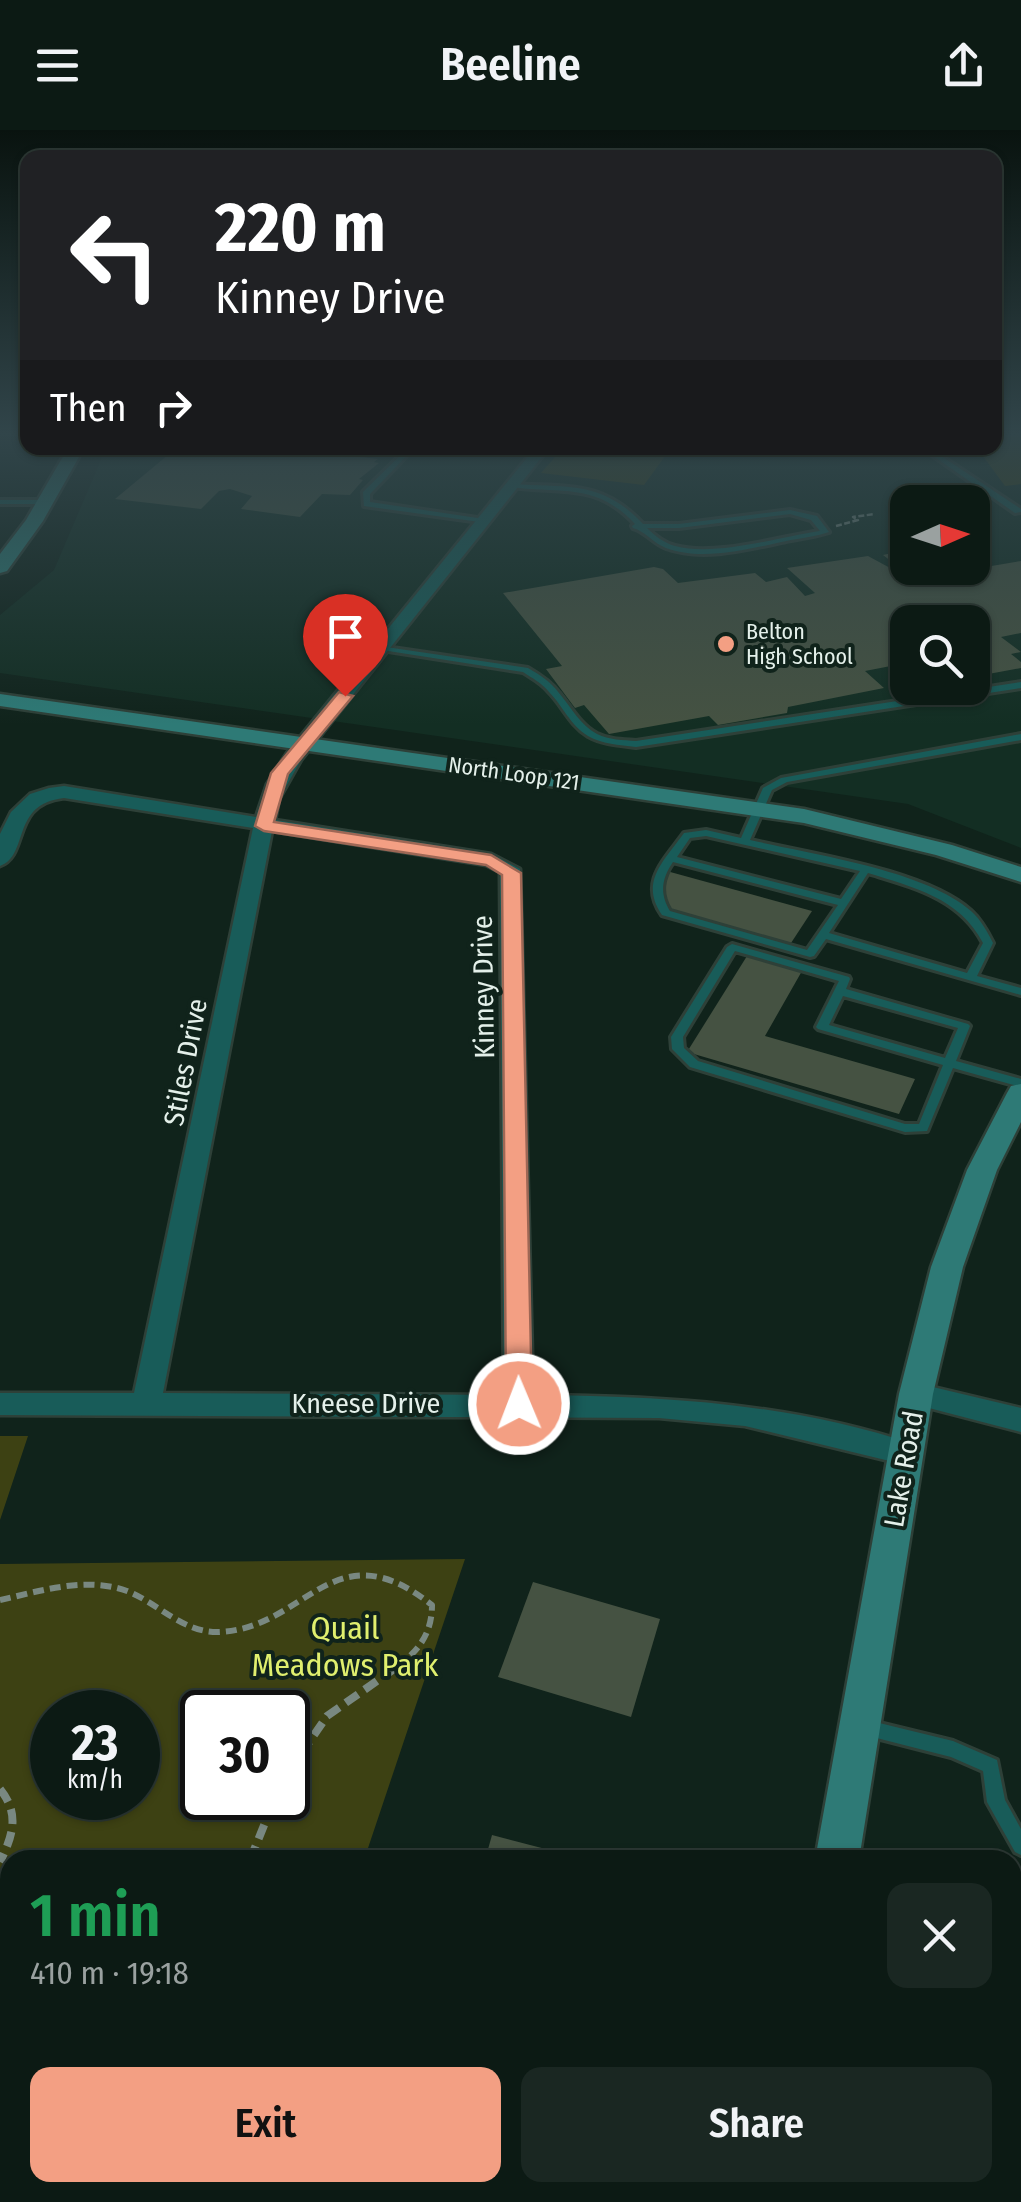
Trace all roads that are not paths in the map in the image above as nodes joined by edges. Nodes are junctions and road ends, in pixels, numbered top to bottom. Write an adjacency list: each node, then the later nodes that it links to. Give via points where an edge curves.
1 (25, 532): 5 (main road)
2 (475, 532): 6 (street, Stiles Drive)
3 (643, 532): 4 (lane, via 678,549 702,550)
4 (825, 532)
5 (0, 566)
6 (382, 648): 7 (lane, via 535,675 590,737 612,744); 10 (street, Stiles Drive)
7 (1021, 685)
8 (0, 700): 10 (main road, North Loop 121)
9 (1021, 737): 11 (lane, via 784,780 768,788)
10 (302, 743): 11 (main road, North Loop 121); 12 (street, Stiles Drive, via 280,773)
11 (757, 808): 13 (lane); 17 (main road, North Loop 121, via 862,828)
12 (264, 826): 15 (street, Kinney Drive, via 64,792 37,795 20,812); 27 (street, Stiles Drive); 29 (street, Kinney Drive, via 491,860 512,873)
13 (744, 842): 14 (lane, via 687,835); 16 (lane)
14 (671, 858): 18 (lane); 19 (lane, via 656,886 666,913 810,954)
15 (0, 860)
16 (866, 869): 18 (lane); 20 (lane, via 974,918 988,944)
17 (1021, 875)
18 (844, 903): 19 (lane)
19 (823, 934): 20 (lane)
20 (971, 977): 22 (lane)
21 (839, 991): 23 (lane, via 964,1026); 23 (lane, via 822,1027); 23 (lane, via 845,979 732,947 677,1037 678,1048 694,1064 916,1130 923,1128)
22 (1021, 992)
23 (949, 1063): 24 (lane)
24 (1021, 1083)
25 (1021, 1094): 26 (main road, Lake Road, via 982,1170 946,1268)
26 (916, 1394): 30 (street); 31 (main road, Lake Road)
27 (148, 1402): 28 (street, Kneese Drive); 29 (street, Kneese Drive)
28 (0, 1404)
29 (519, 1404): 31 (street, Kneese Drive, via 745,1415)
30 (1021, 1420)
31 (906, 1453): 32 (main road, Lake Road)
32 (859, 1726): 33 (lane, via 953,1749 992,1766 996,1802); 34 (main road, Lake Road)
33 (1021, 1846)
34 (839, 1850)

